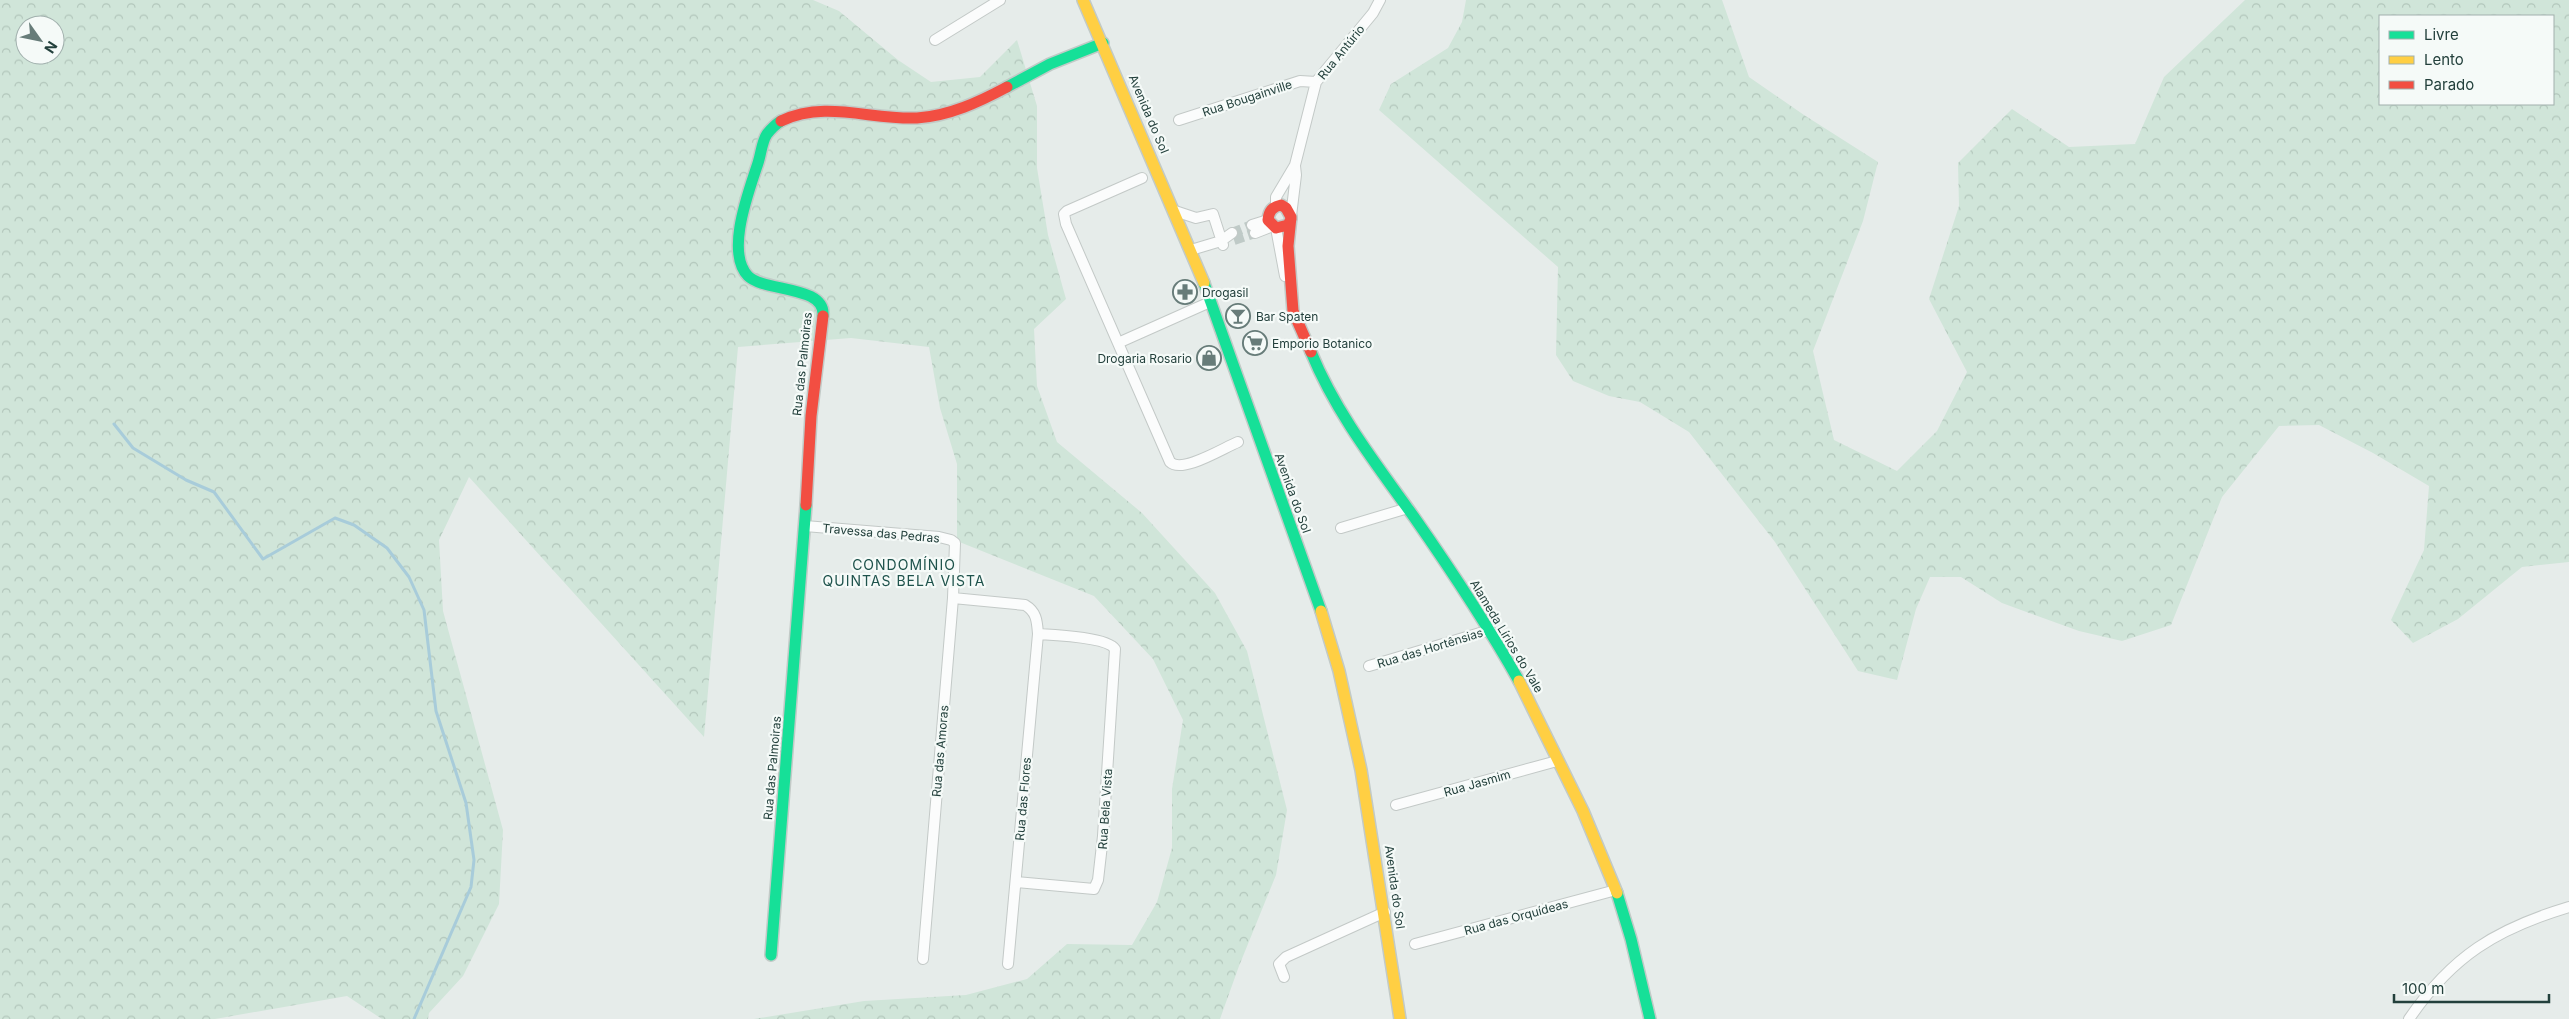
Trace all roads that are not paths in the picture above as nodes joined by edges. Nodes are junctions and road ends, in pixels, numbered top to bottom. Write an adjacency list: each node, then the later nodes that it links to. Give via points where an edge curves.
1 (1000, 0): 4 (street)
2 (1083, 0): 5 (street, Avenida do Sol)
3 (1380, 0): 6 (street, Rua Antúrio)
4 (935, 40)
5 (1103, 43): 11 (street, Avenida do Sol); 26 (street, Rua das Palmoiras, via 1051,64 959,109 930,118 899,119 817,110 789,115 771,126 742,220 738,257 752,281 803,293 821,305)
6 (1316, 82): 7 (street, Rua Bougainville, via 1300,81); 8 (street, Rua Antúrio)
7 (1178, 120)
8 (1295, 165): 10 (street, via 1276,197); 13 (street)
9 (1142, 178): 23 (street, via 1084,202 1064,214)
10 (1276, 206): 13 (street, via 1286,207); 14 (street, via 1269,212)
11 (1175, 211): 12 (street, via 1196,218); 15 (street, Avenida do Sol)
12 (1214, 216): 15 (street); 18 (street)
13 (1291, 218): 14 (street, via 1282,228); 21 (street, Alameda Lírios do Vale, via 1288,246)
14 (1272, 225): 16 (street); 21 (street, Alameda Lírios do Vale, via 1286,285)
15 (1182, 229): 19 (street, Avenida do Sol)
16 (1254, 229)
17 (1233, 237): 18 (street)
18 (1222, 243): 19 (street); 20 (street)
19 (1191, 250): 20 (street, Avenida do Sol)
20 (1196, 262): 22 (street, Avenida do Sol)
21 (1291, 293): 25 (street, Alameda Lírios do Vale, via 1294,311 1325,386 1345,420)
22 (1210, 302): 23 (street); 38 (street, Avenida do Sol, via 1339,666 1365,789)
23 (1118, 343): 24 (street, via 1174,465 1190,464)
24 (1238, 442)
25 (1408, 508): 27 (street); 30 (street, Alameda Lírios do Vale)
26 (805, 526): 28 (street, Travessa das Pedras, via 940,537); 40 (street, Rua das Palmoiras)
27 (1341, 528)
28 (955, 543): 29 (street, Rua das Amoras)
29 (953, 598): 31 (street, via 1025,605 1035,613); 41 (street, Rua das Amoras)
30 (1490, 630): 32 (street, Rua das Hortênsias); 33 (street, Alameda Lírios do Vale, via 1529,699)
31 (1038, 634): 35 (street, Rua das Flores); 35 (street, Rua Bela Vista, via 1100,641 1114,649 1103,836 1096,886 1088,890)
32 (1369, 666)
33 (1558, 760): 34 (street, Rua Jasmim); 36 (street, Alameda Lírios do Vale)
34 (1396, 805)
35 (1016, 882): 42 (street, Rua das Flores)
36 (1616, 890): 39 (street, Rua das Orquídeas); 45 (street, Alameda Lírios do Vale)
37 (2569, 907): 46 (street, via 2538,916 2459,960 2441,977)
38 (1385, 912): 43 (street, via 1286,957 1280,964); 44 (street, Avenida do Sol)
39 (1415, 944)
40 (771, 955)
41 (923, 959)
42 (1008, 964)
43 (1284, 977)
44 (1400, 1019)
45 (1650, 1019)
46 (2409, 1019)

